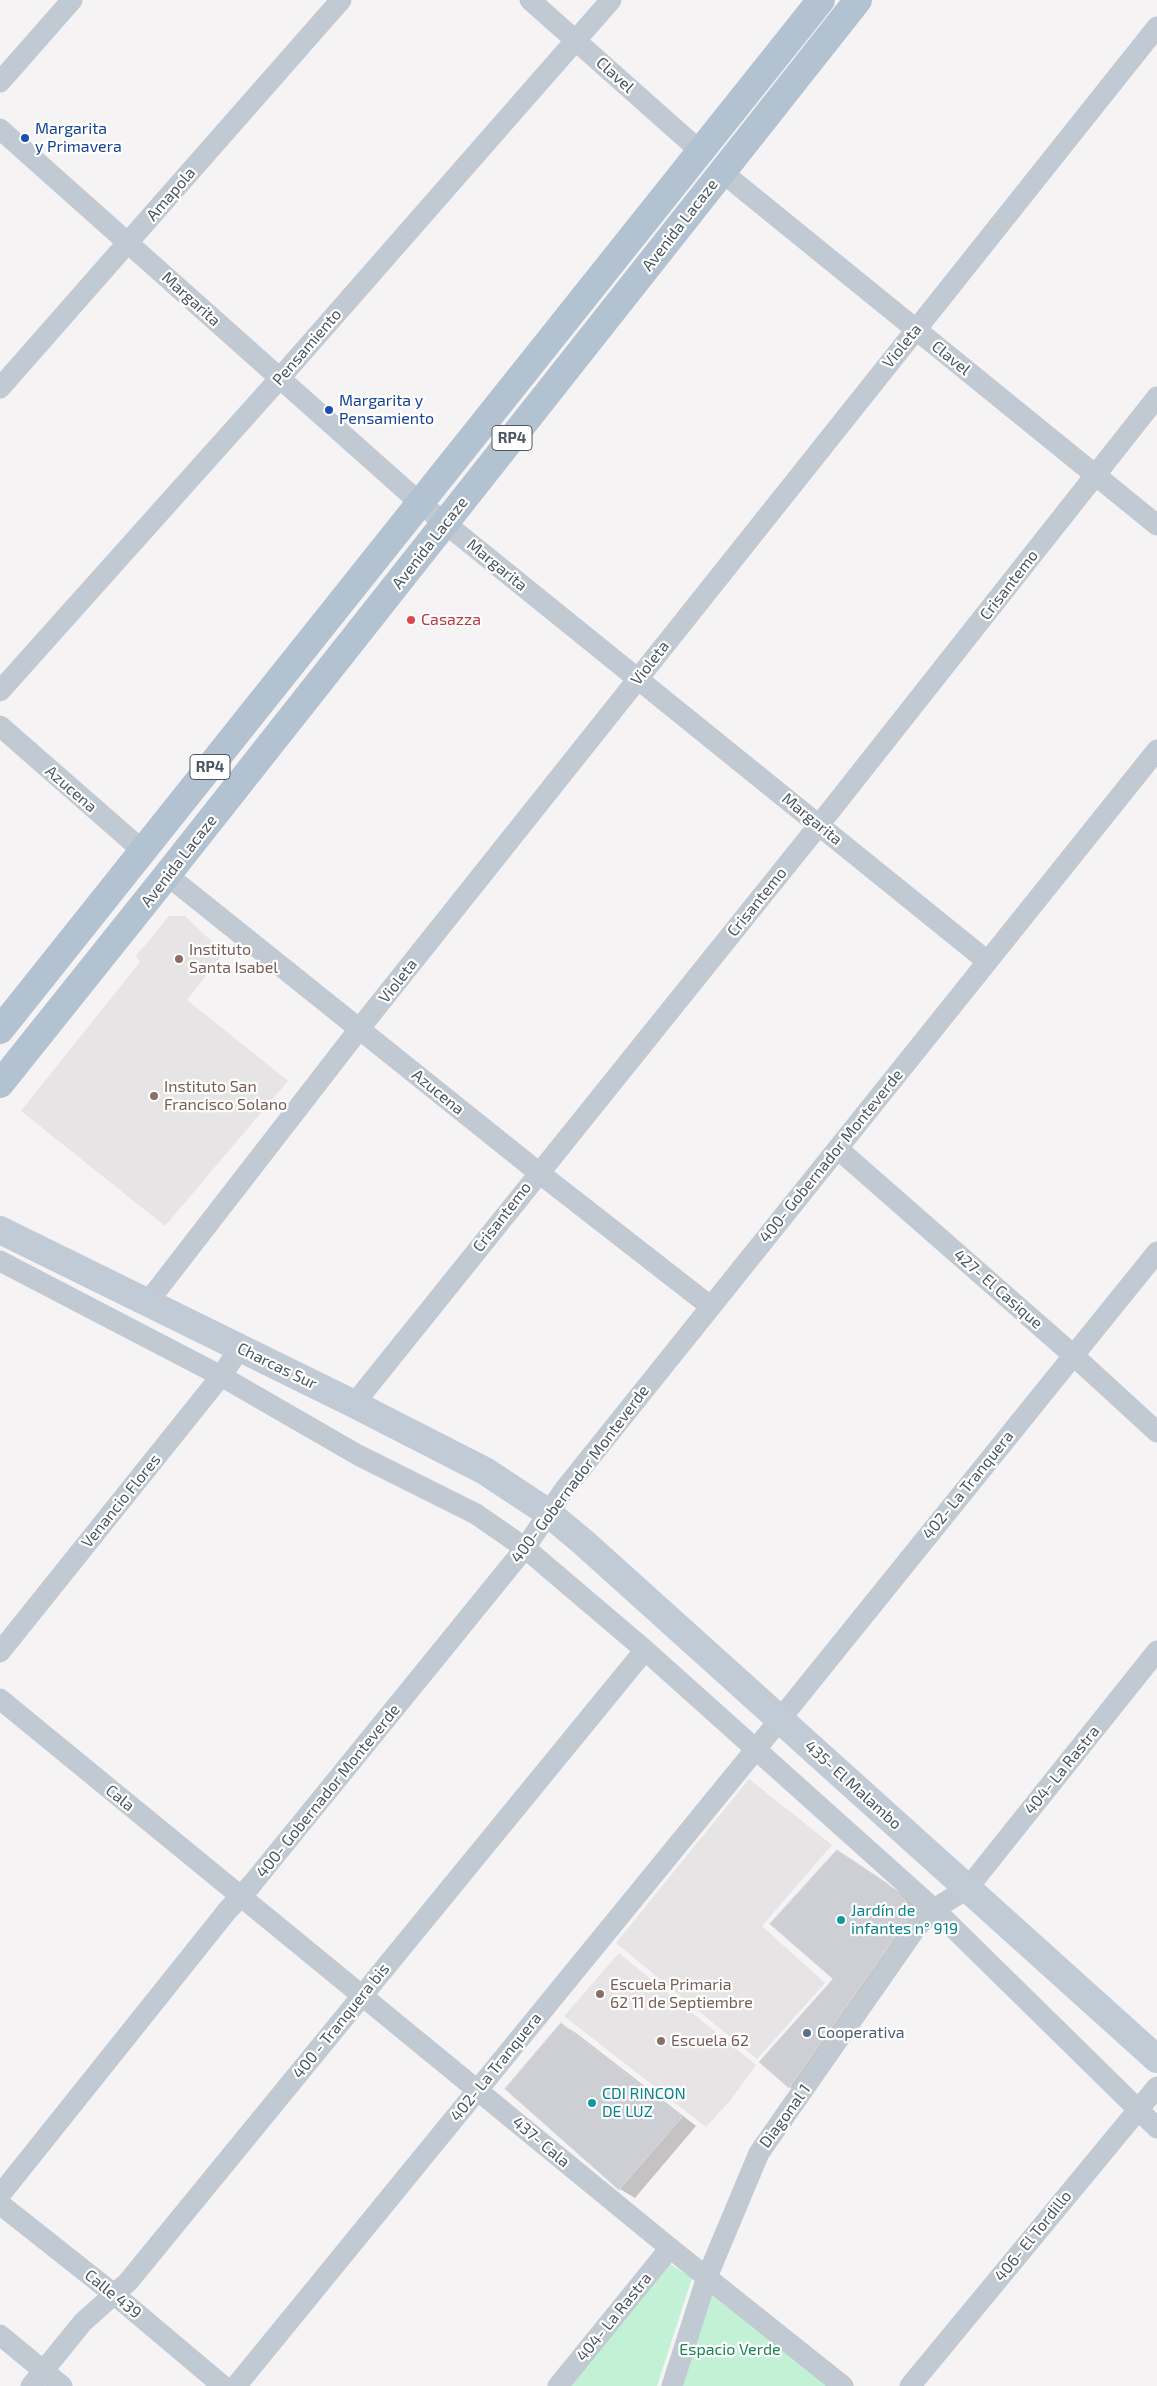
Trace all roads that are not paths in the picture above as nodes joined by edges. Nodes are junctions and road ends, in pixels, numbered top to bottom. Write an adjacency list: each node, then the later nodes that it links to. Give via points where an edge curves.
1 (72, 0): 9 (street)
2 (341, 0): 13 (street, Amapola)
3 (530, 0): 8 (street, Clavel)
4 (611, 0): 8 (street, Pensamiento)
5 (821, 0): 11 (main road, Avenida Lacaze / RP4)
6 (858, 0): 12 (main road, Avenida Lacaze / RP4)
7 (1157, 27): 14 (street, Violeta)
8 (576, 40): 11 (street, Clavel); 15 (street, Pensamiento)
9 (0, 82)
10 (0, 130): 13 (street, Margarita)
11 (700, 151): 19 (main road, Avenida Lacaze / RP4)
12 (722, 172): 14 (street, Clavel); 20 (main road, Avenida Lacaze / RP4)
13 (128, 243): 15 (street, Margarita); 16 (street, Amapola)
14 (916, 329): 18 (street, Clavel); 22 (street, Violeta)
15 (280, 378): 19 (street, Margarita); 23 (street, Pensamiento)
16 (0, 388)
17 (1157, 397): 18 (street, Crisantemo)
18 (1095, 475): 21 (street, Clavel); 26 (street, Crisantemo)
19 (420, 503): 20 (street, Margarita); 27 (main road, Avenida Lacaze / RP4); 28 (main road, via 419,529 413,543 360,617 212,802)
20 (445, 523): 22 (street, Margarita); 28 (main road, Avenida Lacaze / RP4)
21 (1157, 525)
22 (638, 678): 26 (street, Margarita); 30 (street, Violeta)
23 (0, 692)
24 (0, 726): 27 (street, Azucena)
25 (1157, 750): 29 (street, 400- Gobernador Monteverde)
26 (819, 825): 29 (street, Margarita); 34 (street, Crisantemo)
27 (143, 851): 31 (main road, Avenida Lacaze / RP4)
28 (167, 875): 30 (street, Azucena); 32 (main road, Avenida Lacaze / RP4)
29 (988, 960): 33 (street, 400- Gobernador Monteverde)
30 (360, 1028): 34 (street, Azucena); 38 (street, Violeta)
31 (0, 1030)
32 (0, 1084)
33 (838, 1149): 39 (street, 400- Gobernador Monteverde); 41 (street, 427- El Casique)
34 (538, 1172): 39 (street, Azucena); 43 (street, Crisantemo)
35 (0, 1230): 38 (main road, Charcas Sur)
36 (1157, 1252): 41 (street, 402- La Tranquera)
37 (0, 1261): 42 (street)
38 (146, 1303): 40 (main road, Charcas Sur)
39 (710, 1306): 45 (street, 400- Gobernador Monteverde)
40 (240, 1348): 42 (street, Venancio Flores); 43 (main road, Charcas Sur)
41 (1073, 1355): 44 (street, 427- El Casique); 51 (street, 402- La Tranquera)
42 (221, 1376): 46 (street, via 358,1455 476,1514); 48 (street, Venancio Flores)
43 (354, 1404): 45 (main road, Charcas Sur, via 507,1483)
44 (1157, 1432)
45 (547, 1512): 46 (street, 400- Gobernador Monteverde); 51 (main road, 435- El Malambo)
46 (525, 1548): 47 (street); 54 (street, 400- Gobernador Monteverde)
47 (645, 1650): 52 (street); 56 (street, 400 - Tranquera bis)
48 (0, 1652)
49 (1157, 1652): 53 (street, 404- La Rastra)
50 (0, 1699): 54 (street, Cala)
51 (780, 1719): 52 (street, 402- La Tranquera); 53 (main road, 435- El Malambo)
52 (756, 1749): 55 (street); 59 (street, 402- La Tranquera)
53 (967, 1889): 55 (street, Diagonal 1); 57 (main road, 435- El Malambo)
54 (240, 1896): 56 (street, 437- Cala); 62 (street, 400- Gobernador Monteverde)
55 (934, 1909): 60 (street); 65 (street, Diagonal 1, via 916,1928 759,2154)
56 (361, 1995): 59 (street, 437- Cala); 66 (street, 400 - Tranquera bis)
57 (1157, 2059)
58 (1157, 2087): 60 (street, 406- El Tordillo)
59 (478, 2089): 64 (street, 437- Cala); 71 (street, 402- La Tranquera)
60 (1138, 2111): 61 (street); 75 (street, 406- El Tordillo)
61 (1157, 2128)
62 (0, 2195)
63 (0, 2204): 66 (street, Calle 439)
64 (670, 2248): 65 (street, 437- Cala); 72 (street, 404- La Rastra)
65 (707, 2277): 73 (street, Diagonal 1); 74 (street, 437- Cala)
66 (116, 2294): 68 (street, 400 - Tranquera bis, via 82,2322); 69 (street, Calle 439)
67 (0, 2335): 68 (street)
68 (36, 2378): 70 (street)
69 (213, 2383)
70 (62, 2386)
71 (236, 2386)
72 (558, 2386)
73 (672, 2386)
74 (843, 2386)
75 (910, 2386)

